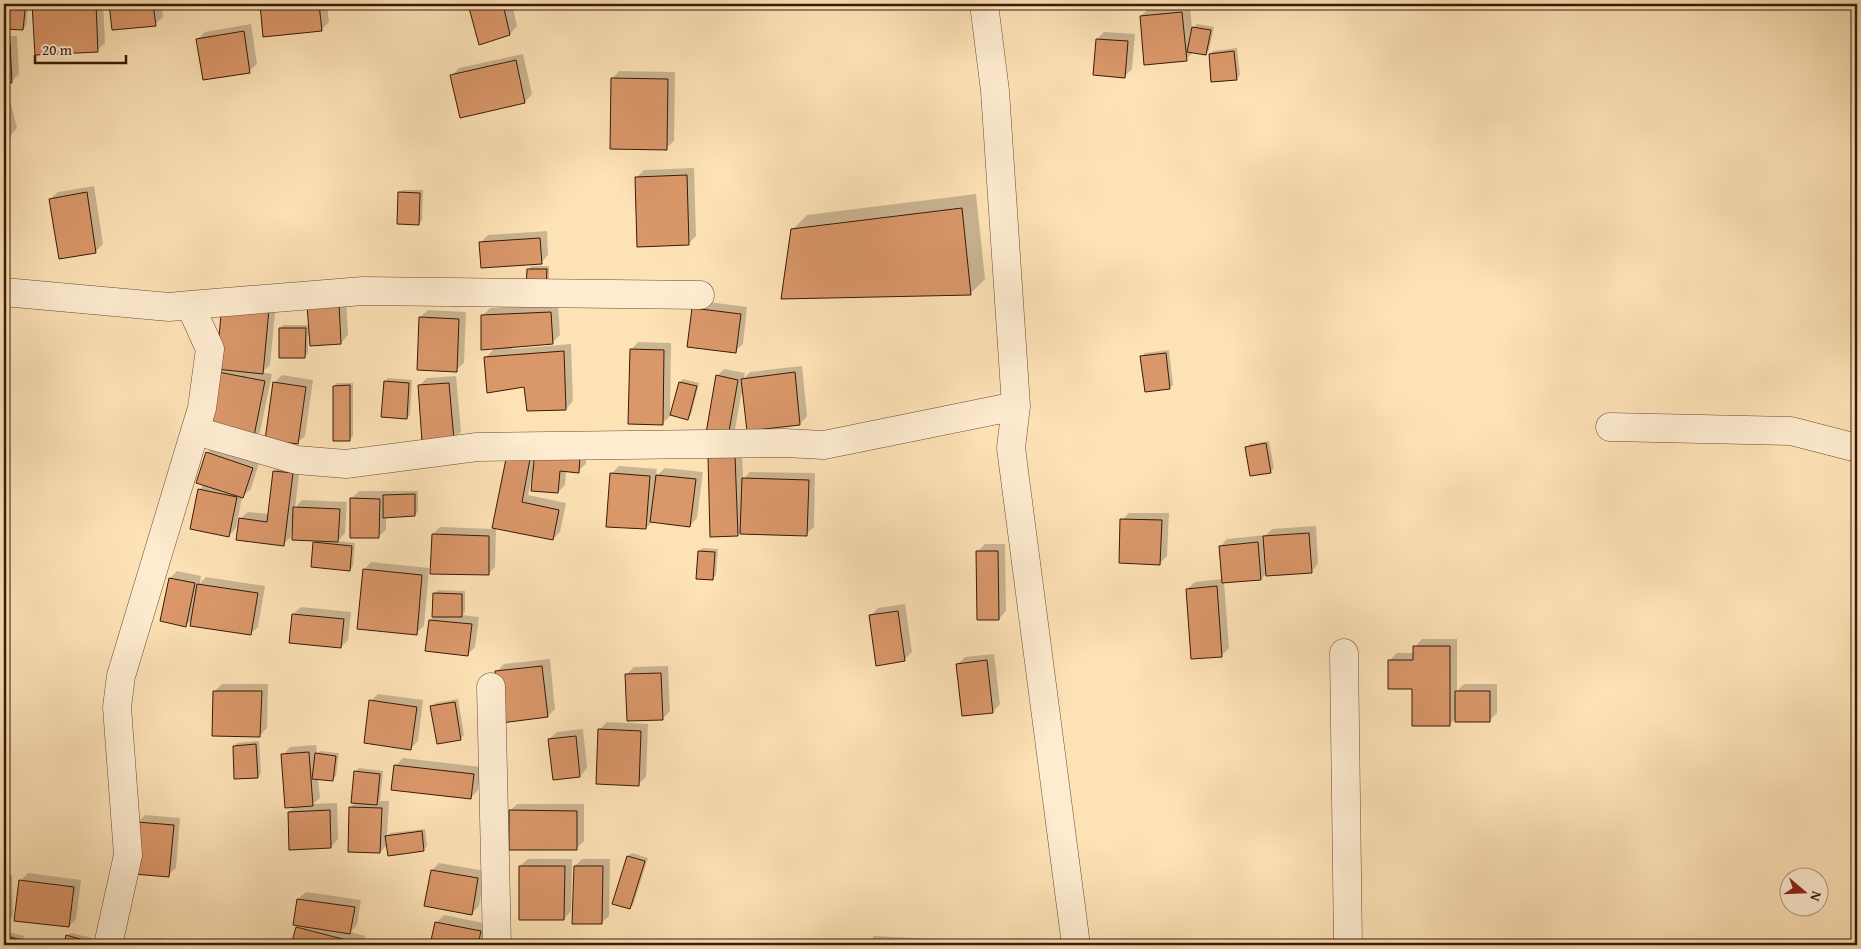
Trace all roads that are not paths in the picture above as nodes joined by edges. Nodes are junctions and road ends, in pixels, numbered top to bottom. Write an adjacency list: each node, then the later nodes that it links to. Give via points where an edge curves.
1 (984, 4): 5 (street, via 995,91)
2 (4, 292): 4 (street, via 169,307)
3 (700, 295): 4 (street, via 363,291)
4 (190, 305): 7 (street, via 210,349)
5 (1016, 406): 7 (street, via 824,445 477,447 346,464 297,460); 13 (street, via 1012,448)
6 (1610, 427): 8 (street, via 1791,431)
7 (196, 431): 11 (street, via 121,676 117,707 128,856)
8 (1857, 448)
9 (1344, 653): 14 (street)
10 (492, 687): 12 (street)
11 (108, 945)
12 (497, 945)
13 (1076, 945)
14 (1348, 945)

